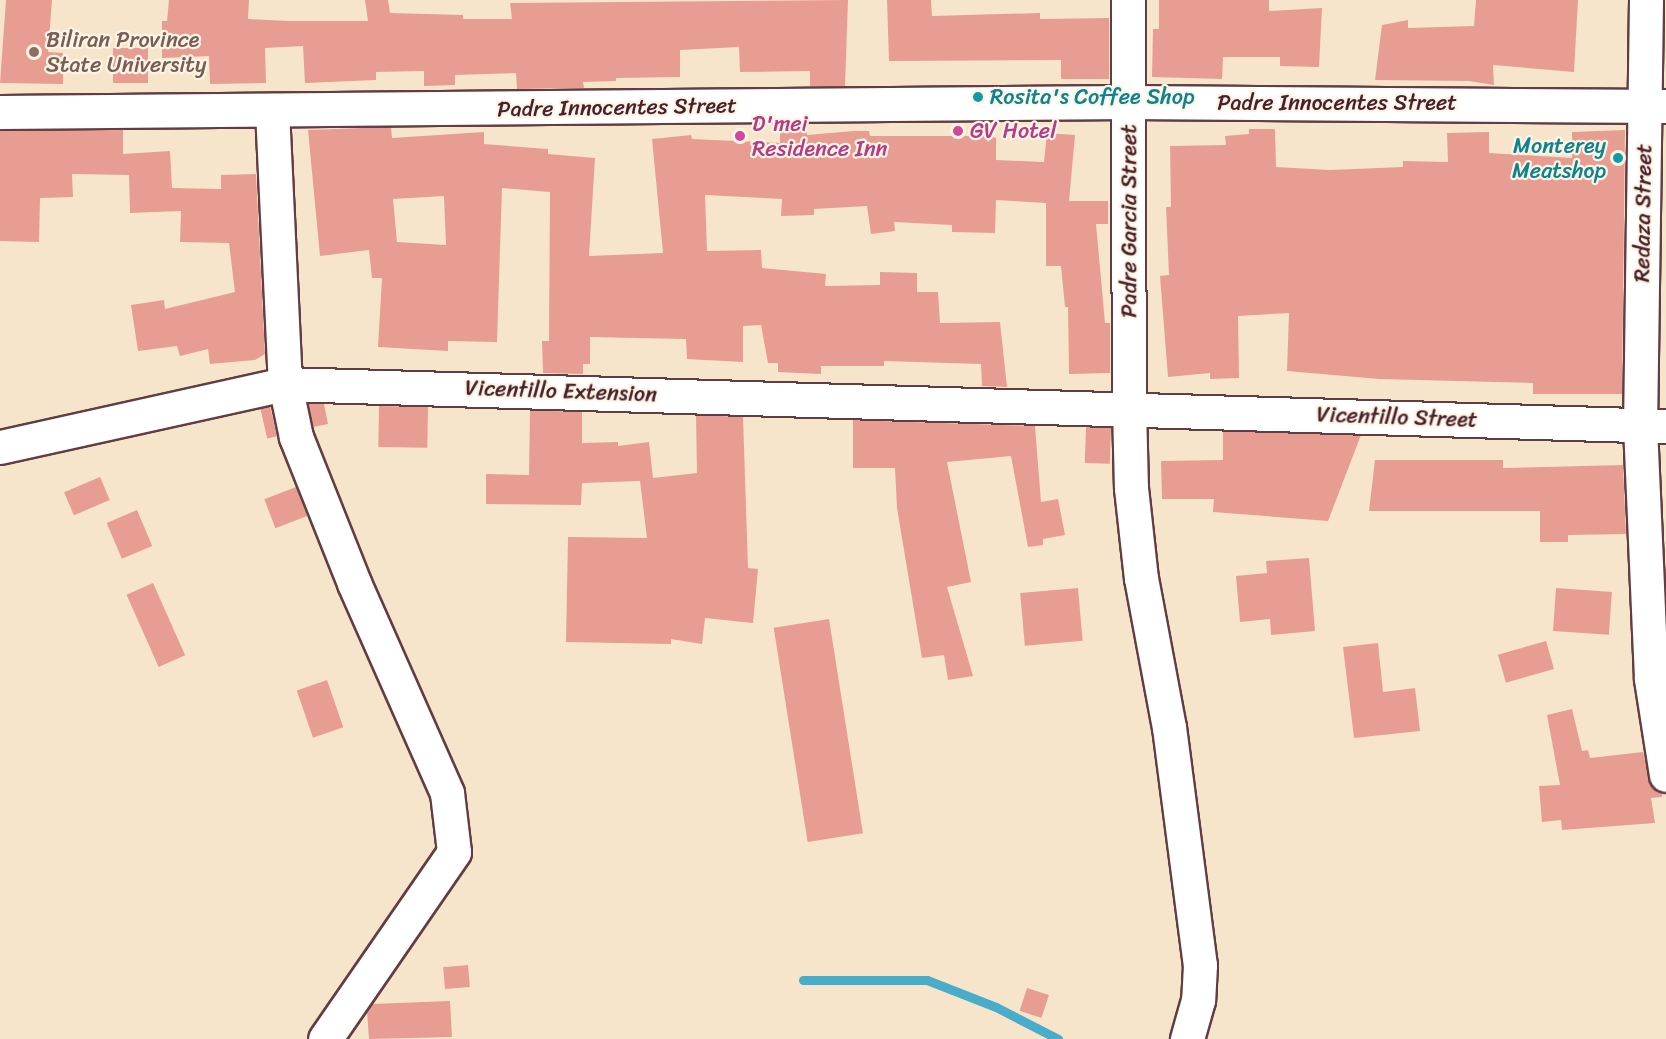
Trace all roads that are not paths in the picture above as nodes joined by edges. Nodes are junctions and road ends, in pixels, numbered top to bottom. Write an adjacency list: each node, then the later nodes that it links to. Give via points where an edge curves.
1 (1128, 0): 3 (main road, Padre Garcia Street)
2 (1646, 0): 4 (main road, Redaza Street)
3 (1129, 102): 4 (main road, Padre Innocentes Street); 5 (main road, Padre Innocentes Street); 8 (main road, Padre Garcia Street)
4 (1655, 106): 9 (main road, Redaza Street)
5 (272, 110): 6 (main road, Padre Innocentes Street); 7 (main road)
6 (0, 112)
7 (285, 384): 8 (main road, Vicentillo Extension); 10 (main road, Vicentillo Extension); 12 (main road, via 296,437 354,583 447,793 454,852)
8 (1129, 407): 9 (main road, Vicentillo Street); 13 (main road, Padre Garcia Street, via 1131,488 1141,578 1169,727 1200,965 1198,1000)
9 (1653, 426): 11 (main road, Redaza Street, via 1651,679)
10 (0, 447)
11 (1666, 775)
12 (325, 1039)
13 (1187, 1039)

